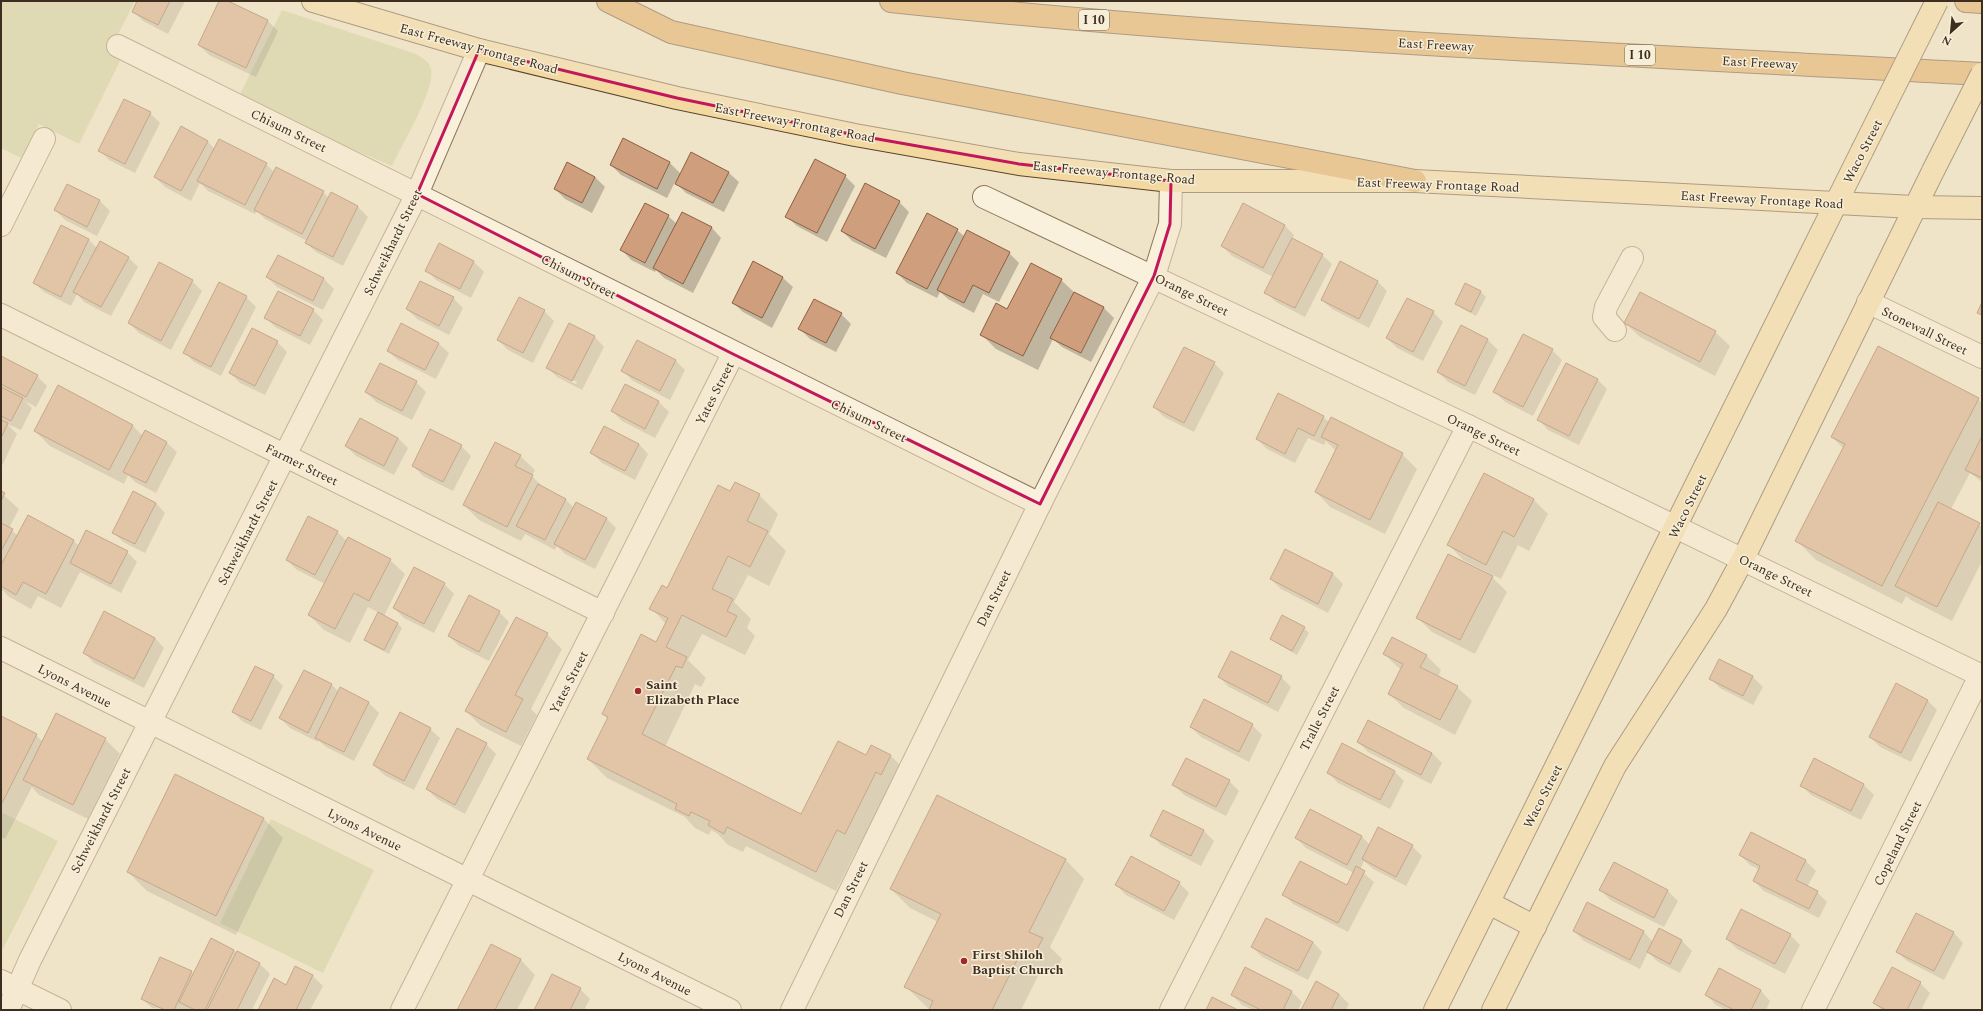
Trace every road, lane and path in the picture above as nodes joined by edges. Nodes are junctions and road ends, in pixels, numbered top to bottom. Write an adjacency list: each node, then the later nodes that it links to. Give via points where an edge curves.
1 (313, 1): 8 (main road, East Freeway Frontage Road)
2 (608, 1): 12 (highway, via 671,32 902,83)
3 (891, 1): 9 (highway, East Freeway / I 10, via 1014,14 1298,36)
4 (1937, 1): 15 (main road, Waco Street, bridge)
5 (1966, 1): 6 (highway)
6 (1982, 2)
7 (118, 46): 13 (street, Chisum Street)
8 (479, 50): 11 (main road, East Freeway Frontage Road, via 677,98 855,135 1019,164); 13 (street, Schweikhardt Street)
9 (1982, 74): 16 (main road, bridge)
10 (44, 139): 18 (street)
11 (1172, 180): 12 (main road, East Freeway Frontage Road); 20 (street, Dan Street, via 1170,224)
12 (1415, 181): 15 (main road, East Freeway Frontage Road)
13 (417, 194): 24 (street, Chisum Street); 27 (street, Schweikhardt Street)
14 (984, 197): 20 (street, Orange Street)
15 (1836, 203): 16 (main road, East Freeway Frontage Road); 29 (main road, Waco Street)
16 (1914, 207): 17 (main road, East Freeway Frontage Road); 21 (main road)
17 (1982, 208)
18 (1, 225)
19 (1632, 258): 23 (street, via 1606,308 1604,317)
20 (1154, 276): 26 (street, Orange Street); 28 (street, Dan Street)
21 (1868, 302): 25 (street, Stonewall Street); 30 (main road)
22 (1, 315): 27 (street, Farmer Street)
23 (1615, 330)
24 (733, 354): 28 (street, Chisum Street); 31 (street, Yates Street)
25 (1982, 357)
26 (1468, 426): 29 (street, Orange Street); 44 (street, Tralle Street)
27 (286, 455): 31 (street, Farmer Street); 34 (street, Schweikhardt Street)
28 (1040, 504): 43 (street, Dan Street)
29 (1676, 528): 30 (street, Orange Street); 36 (main road, Waco Street)
30 (1743, 559): 33 (street, Orange Street); 37 (main road, via 1716,609 1615,766)
31 (603, 613): 35 (street, Yates Street)
32 (1, 648): 34 (street, Lyons Avenue)
33 (1981, 676): 47 (street, Copeland Street)
34 (150, 722): 35 (street, Lyons Avenue); 38 (street, Schweikhardt Street, via 30,960)
35 (469, 880): 41 (street, Yates Street); 42 (street, Lyons Avenue)
36 (1489, 903): 37 (main road); 45 (main road, Waco Street)
37 (1535, 927): 46 (main road)
38 (9, 985): 39 (street, Schweikhardt Street); 40 (street)
39 (8, 1010)
40 (60, 1010)
41 (402, 1010)
42 (730, 1010)
43 (792, 1010)
44 (1171, 1010)
45 (1435, 1010)
46 (1493, 1010)
47 (1813, 1010)

